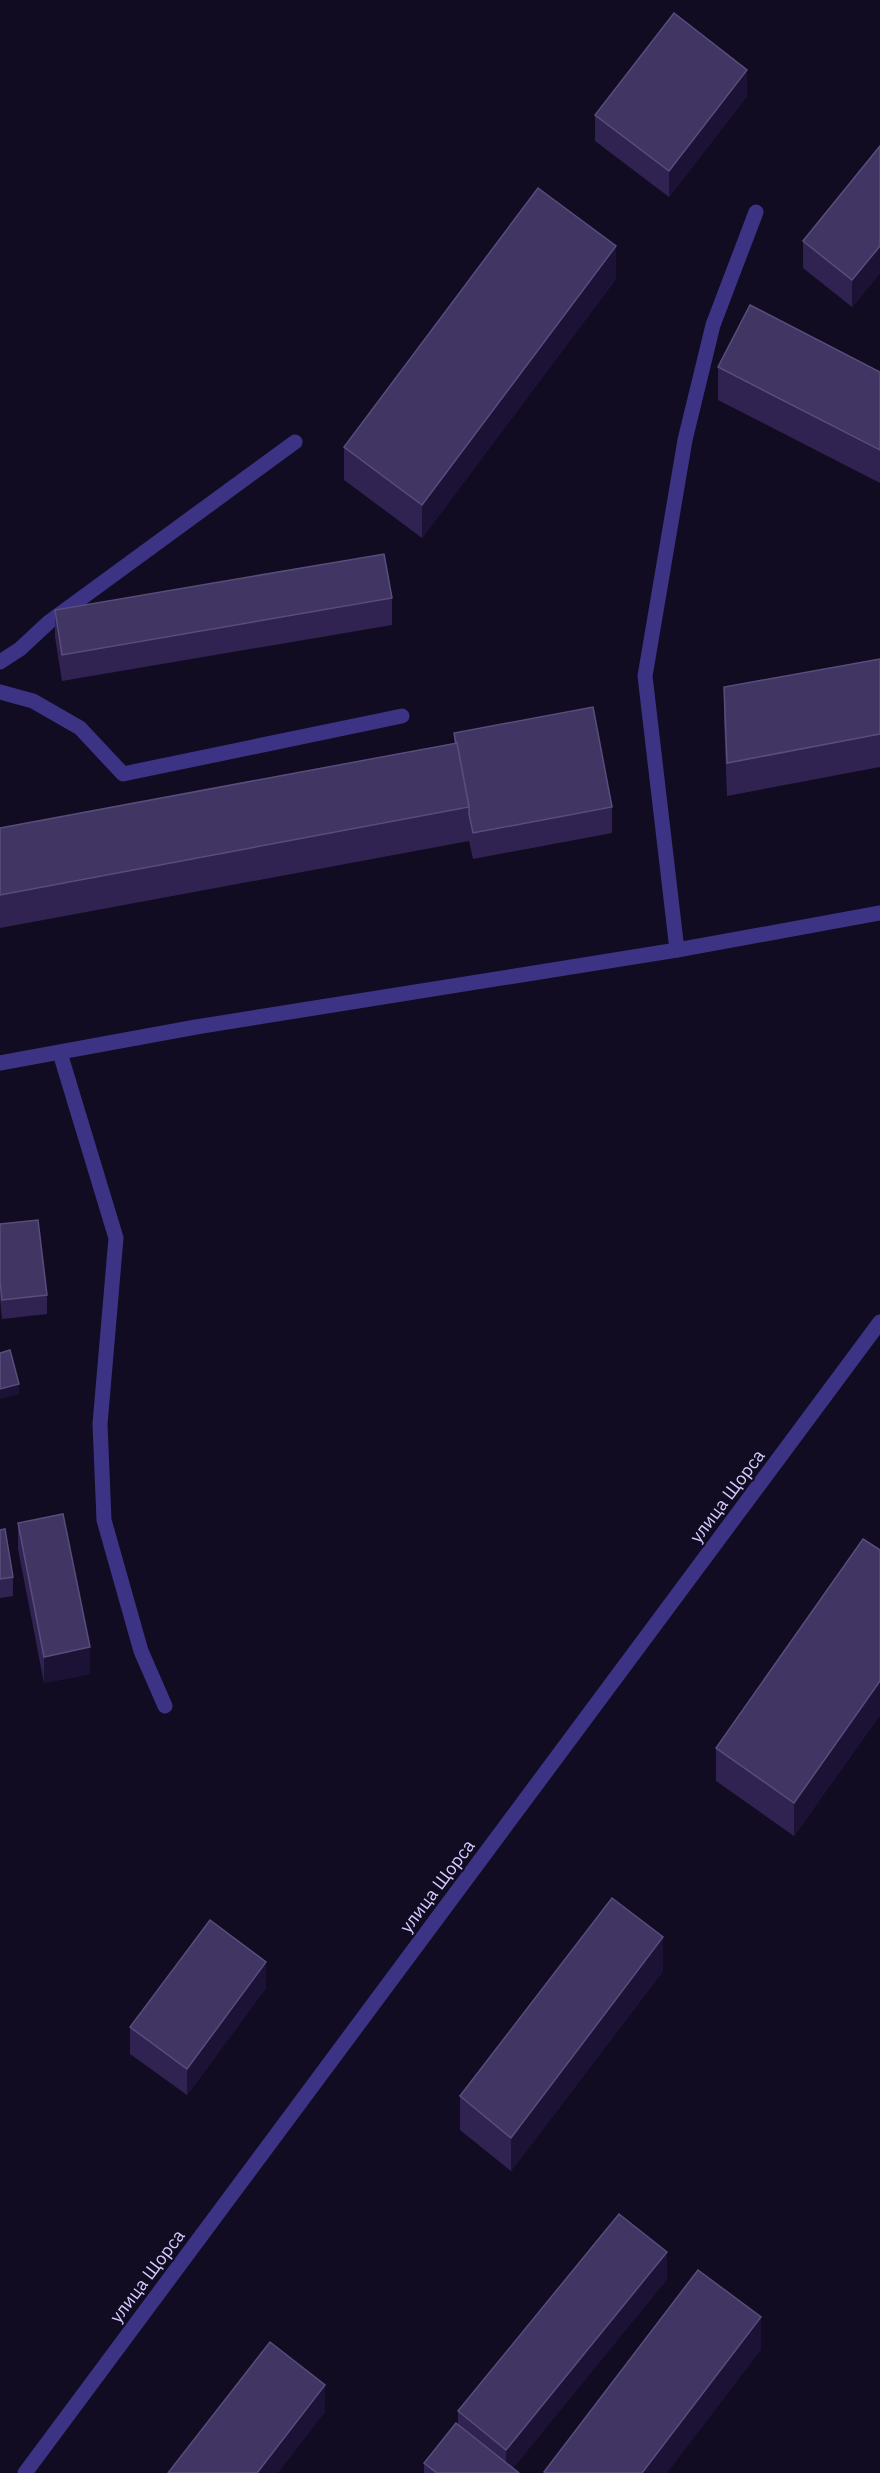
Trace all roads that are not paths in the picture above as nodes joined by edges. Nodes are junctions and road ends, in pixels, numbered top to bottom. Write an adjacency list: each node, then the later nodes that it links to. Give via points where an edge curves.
1 (756, 212): 7 (street, via 713,325 685,440 645,676)
2 (295, 442): 3 (street)
3 (0, 662)
4 (0, 692): 5 (street, via 33,700 80,728 123,774)
5 (402, 716)
6 (880, 913): 7 (street)
7 (677, 950): 8 (street, via 207,1025)
8 (60, 1053): 9 (street); 11 (street, via 116,1238 100,1424 104,1520 141,1651)
9 (0, 1063)
10 (880, 1322): 12 (street, улица Щорса)
11 (165, 1706)
12 (25, 2473)

